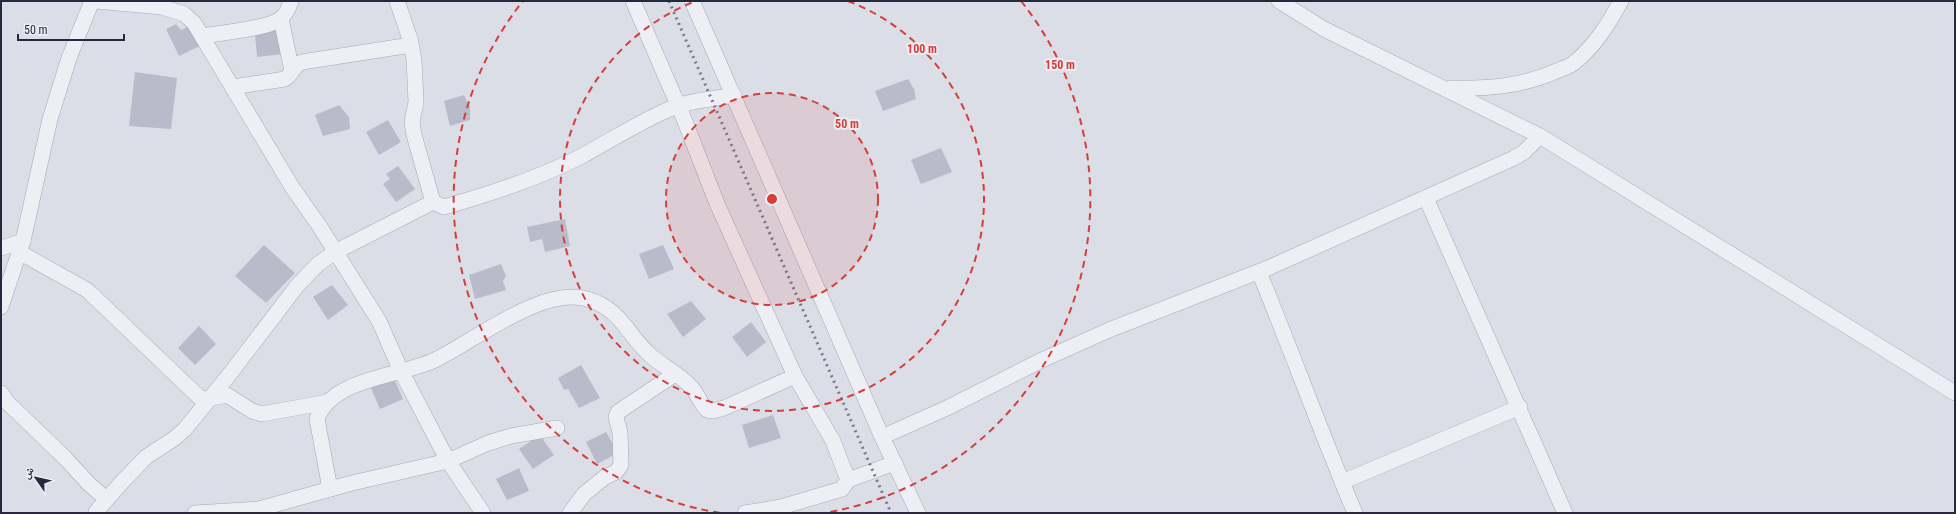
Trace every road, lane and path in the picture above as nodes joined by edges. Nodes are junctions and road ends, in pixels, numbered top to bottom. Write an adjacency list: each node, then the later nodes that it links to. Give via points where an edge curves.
1 (92, 1): 20 (street, via 69,58 50,119)
2 (96, 1): 10 (street, via 162,7 184,14 194,23)
3 (291, 1): 9 (street)
4 (397, 1): 11 (street)
5 (633, 1): 16 (street)
6 (692, 1): 15 (street)
7 (1279, 1): 14 (street, via 1324,29)
8 (1621, 1): 14 (street, via 1596,42 1574,63 1540,79 1515,84 1483,89)
9 (281, 19): 10 (street, via 270,24); 12 (street)
10 (202, 36): 13 (street)
11 (411, 44): 12 (street, via 302,62 297,64); 19 (street, via 416,84 412,122)
12 (292, 72): 13 (street, via 285,79)
13 (232, 87): 22 (street, via 292,187)
14 (1446, 88): 17 (street)
15 (734, 95): 16 (street); 34 (street)
16 (678, 106): 19 (street, via 579,158 527,181 444,207); 27 (street, via 718,206)
17 (1540, 136): 18 (street, via 1514,158); 29 (street)
18 (1426, 198): 23 (street); 32 (street)
19 (433, 202): 22 (street)
20 (21, 246): 21 (street); 24 (street); 30 (street, via 87,290 199,397)
21 (1, 248)
22 (335, 252): 25 (street, via 379,321); 30 (street, via 318,264 297,286)
23 (1259, 272): 34 (street, via 1109,330); 38 (street)
24 (1, 307)
25 (401, 371): 26 (street, via 435,360 514,313 563,297 576,297 587,299 610,310 652,357); 31 (street, via 359,384 336,394); 35 (street)
26 (675, 374): 27 (street, via 692,388 707,410 713,411); 44 (street, via 618,412 616,417 622,465 584,494)
27 (795, 376): 37 (street, via 833,441)
28 (1, 393): 40 (street, via 89,484)
29 (1955, 393)
30 (209, 399): 31 (street, via 227,395 252,411 262,414); 40 (street, via 185,429 146,457)
31 (328, 402): 39 (street, via 320,410 317,419)
32 (1520, 407): 38 (street); 48 (street)
33 (558, 428): 35 (street, via 511,436)
34 (882, 437): 36 (street)
35 (448, 460): 39 (street); 43 (street)
36 (895, 463): 37 (street); 46 (street)
37 (848, 480): 45 (street, via 842,489 781,507)
38 (1342, 482): 47 (street)
39 (330, 489): 41 (street)
40 (99, 509)
41 (272, 509): 42 (street)
42 (195, 513)
43 (483, 513)
44 (570, 513)
45 (745, 513)
46 (918, 513)
47 (1355, 513)
48 (1565, 513)

